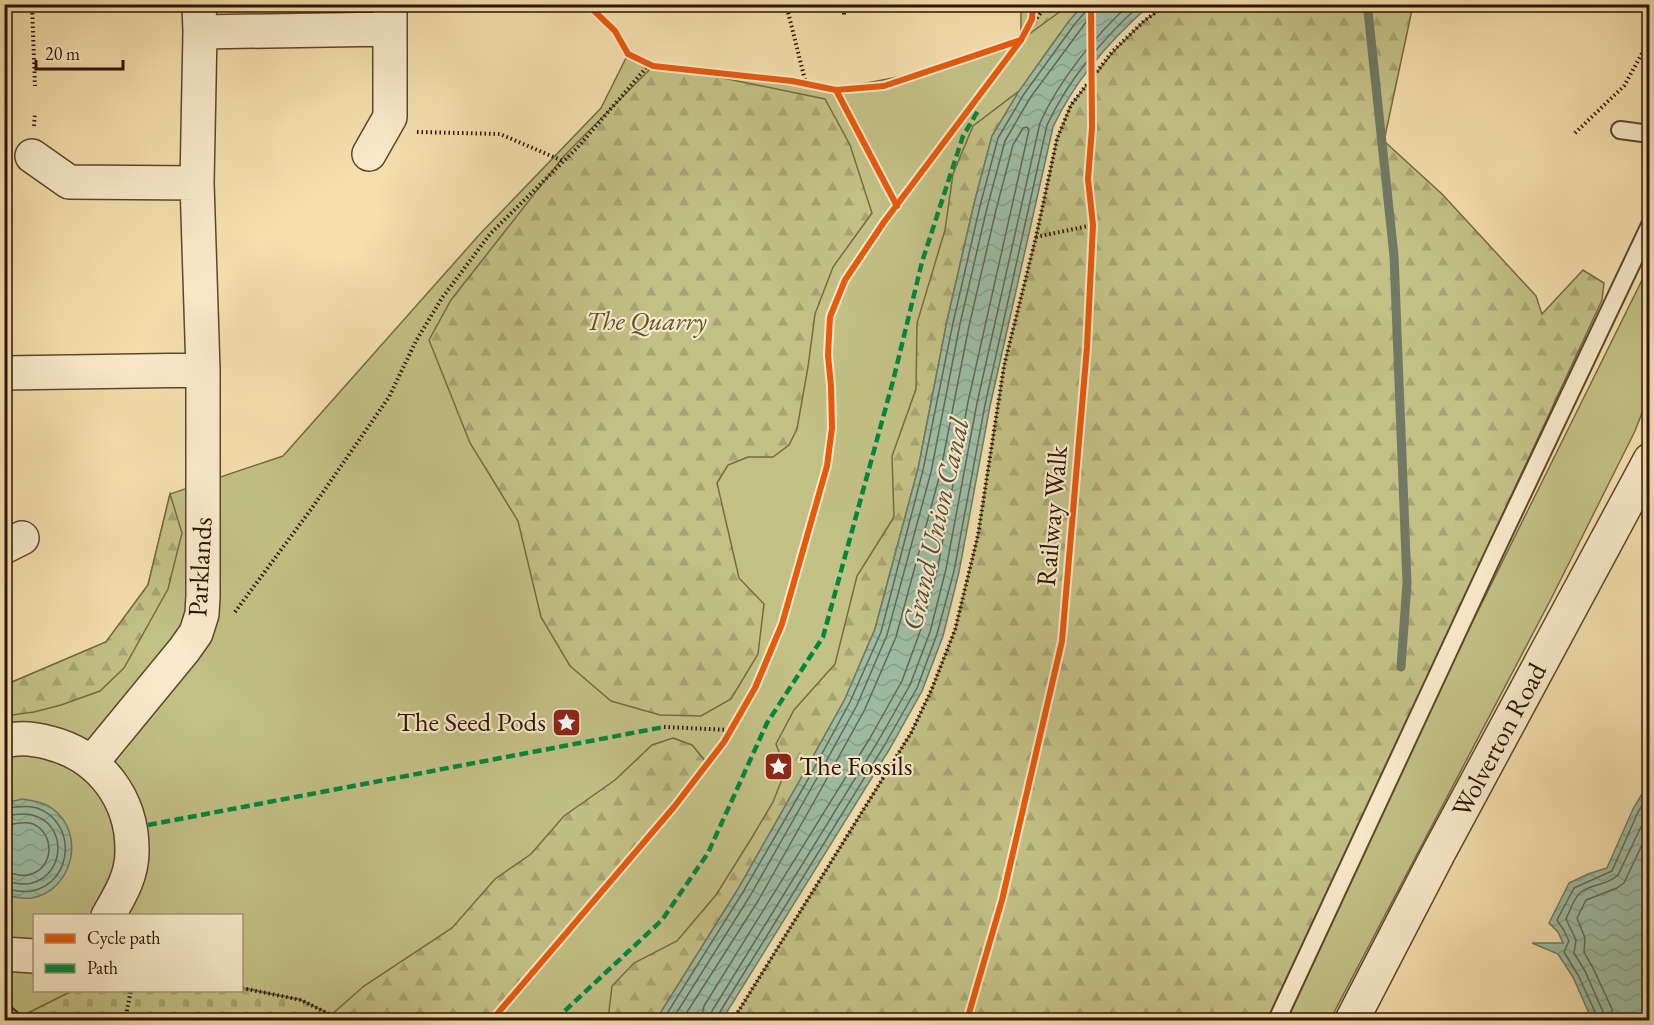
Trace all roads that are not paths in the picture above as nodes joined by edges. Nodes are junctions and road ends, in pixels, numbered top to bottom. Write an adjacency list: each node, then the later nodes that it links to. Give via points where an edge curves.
1 (390, 17): 2 (street, Parklands); 5 (street, Parklands, via 390,117)
2 (200, 18): 7 (street, Parklands)
3 (1620, 130): 4 (lane)
4 (1650, 134)
5 (376, 142)
6 (32, 156): 7 (street, via 69,182)
7 (197, 183): 9 (street, Parklands)
8 (1650, 225): 17 (lane)
9 (203, 370): 10 (street); 13 (street, Parklands, via 202,614 184,651)
10 (4, 373)
11 (1650, 460): 18 (street, Wolverton Road)
12 (4, 741): 13 (street, via 38,740 66,747)
13 (92, 762): 14 (street, via 115,788 129,819 132,853 126,886)
14 (109, 914)
15 (4, 954): 16 (street)
16 (33, 956)
17 (1277, 1020)
18 (1352, 1020)

